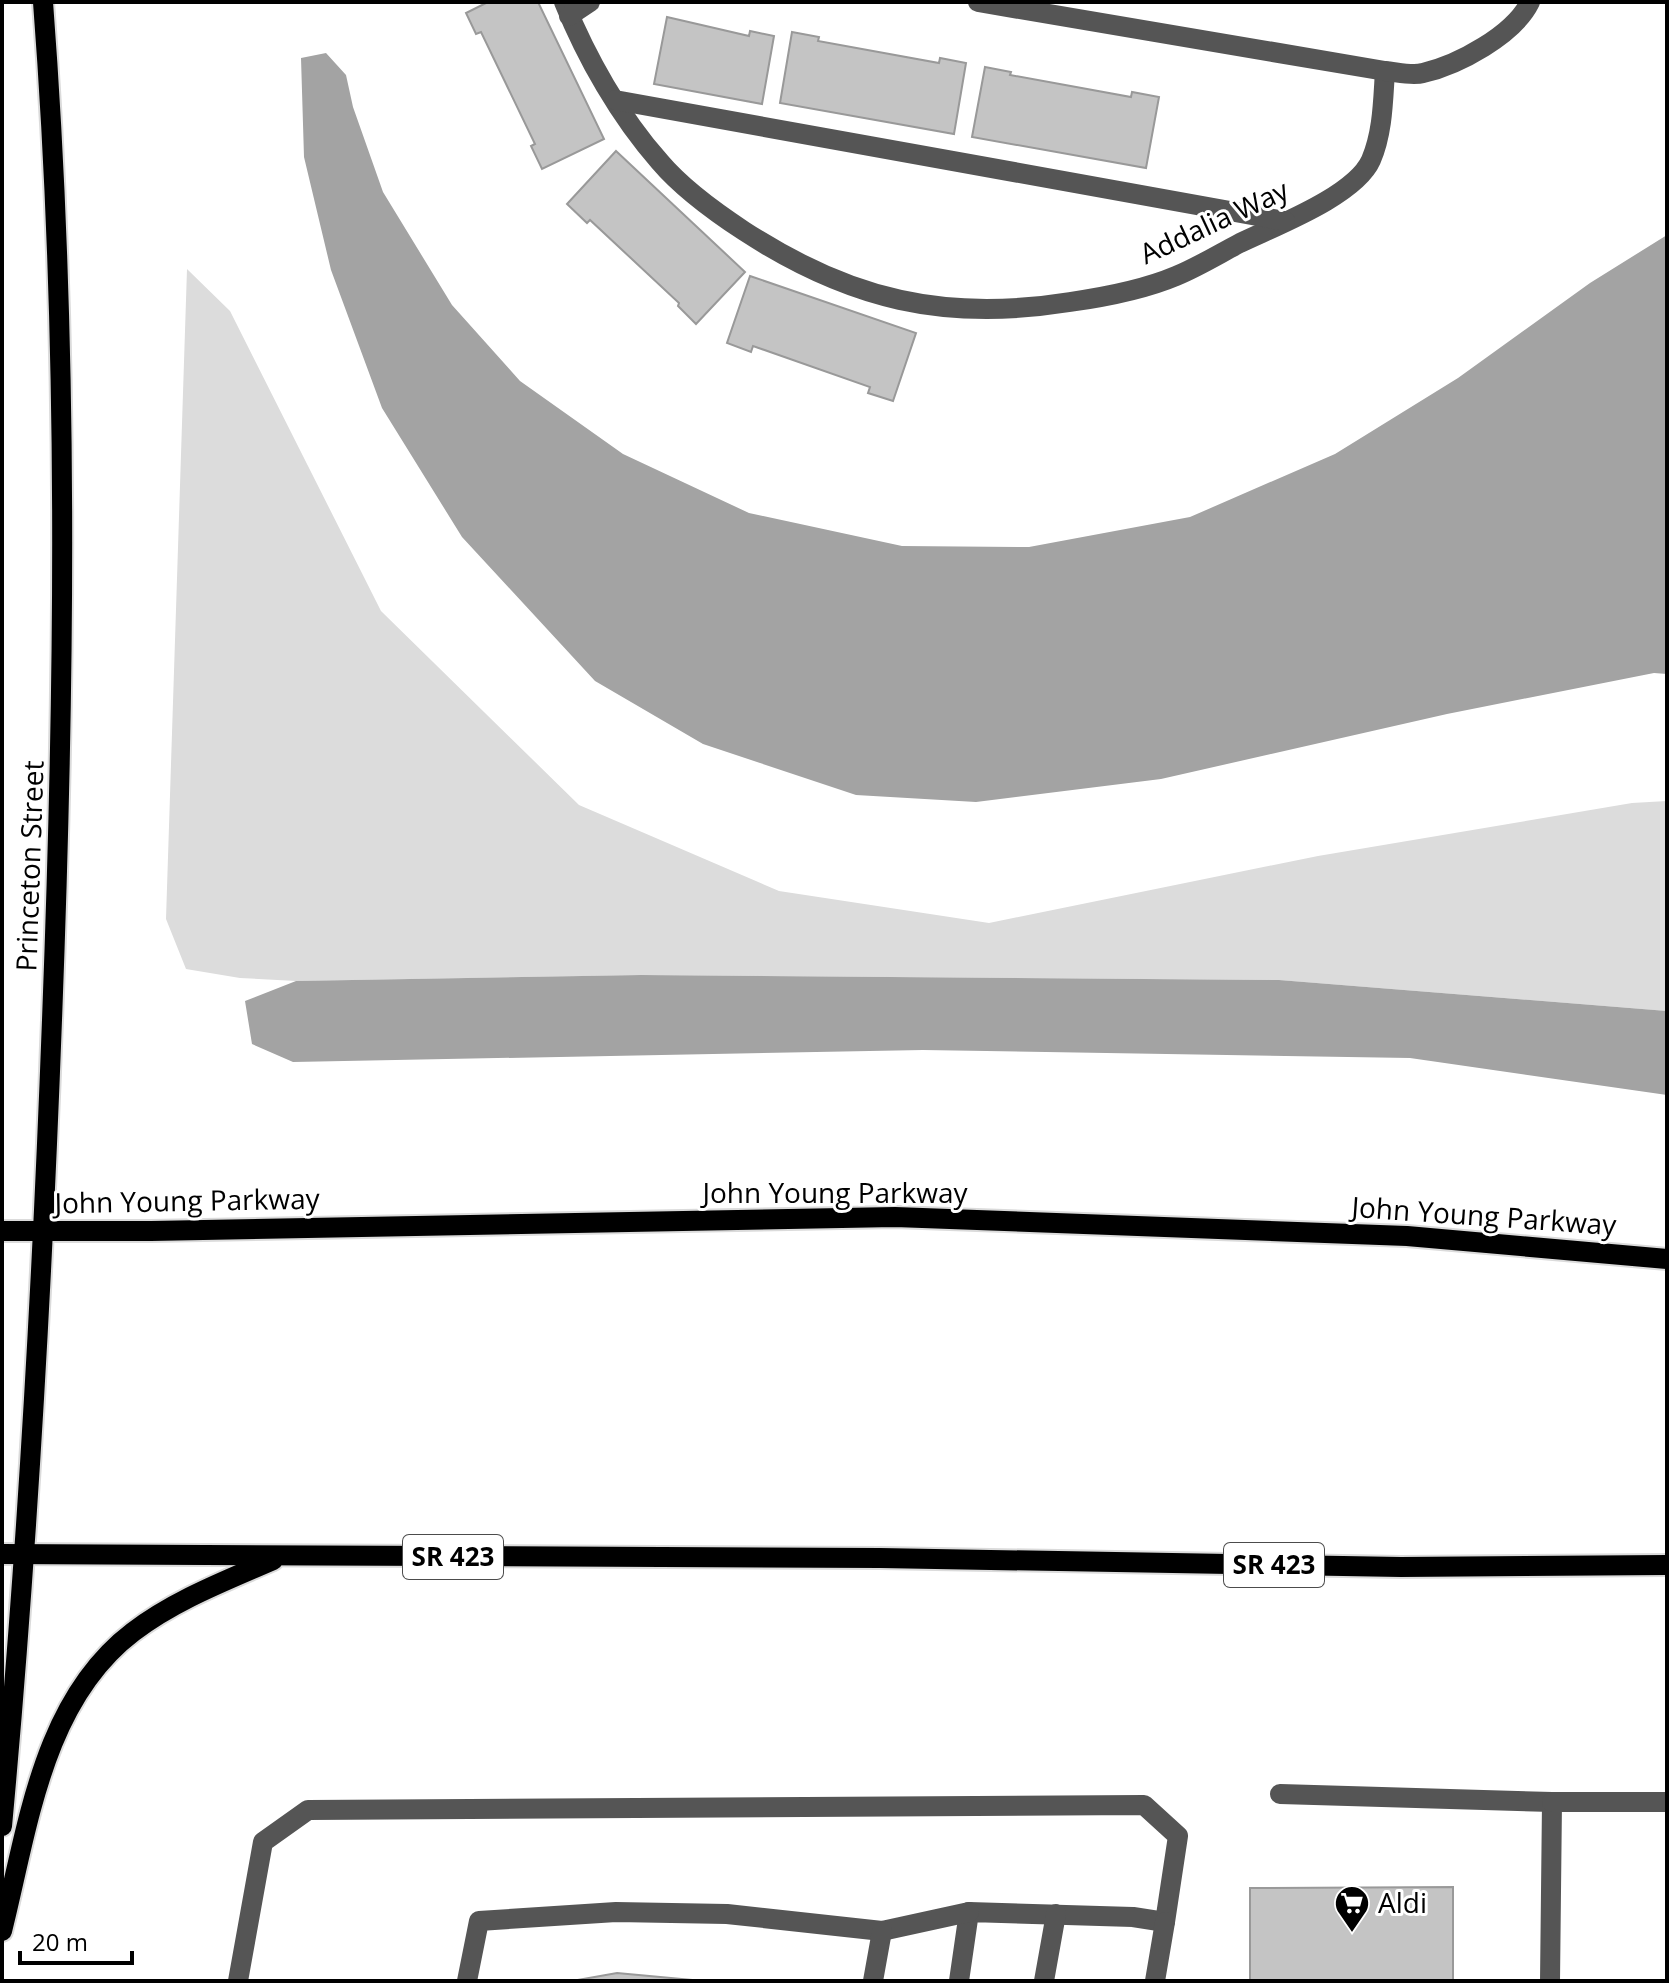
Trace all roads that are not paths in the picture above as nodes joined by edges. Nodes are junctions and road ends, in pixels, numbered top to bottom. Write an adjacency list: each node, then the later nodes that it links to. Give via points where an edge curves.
1 (43, 2): 10 (main road, Princeton Street, via 59,285 64,556)
2 (590, 2): 5 (street, Addalia Way)
3 (978, 2): 6 (street)
4 (1530, 2): 6 (street, via 1485,47 1421,74)
5 (566, 9): 7 (street, Addalia Way)
6 (1385, 71): 8 (street, Addalia Way, via 1379,134 1370,163 1344,190)
7 (615, 100): 8 (street); 8 (street, Addalia Way, via 660,164 721,216 831,279 890,299 952,310 1026,309 1105,297 1174,277)
8 (1285, 221)
9 (2, 1231): 10 (main road, John Young Parkway)
10 (45, 1231): 11 (main road, John Young Parkway, via 895,1217 1407,1236); 13 (main road, Princeton Street)
11 (1667, 1259)
12 (2, 1554): 13 (main road, SR 423)
13 (26, 1554): 14 (main road, SR 423); 19 (main road, Princeton Street)
14 (280, 1556): 15 (main road, SR 423); 23 (main road, via 176,1603 126,1637 85,1681 68,1707 42,1774)
15 (1667, 1565)
16 (1280, 1794): 17 (street)
17 (1552, 1802): 18 (street); 31 (street)
18 (1667, 1802)
19 (2, 1826)
20 (969, 1912): 21 (street); 24 (street); 28 (street)
21 (1056, 1914): 22 (street); 29 (street)
22 (1165, 1922): 25 (street, via 1178,1836 1144,1805 308,1810 263,1842); 30 (street)
23 (2, 1931)
24 (882, 1931): 26 (street, via 727,1914 616,1912 479,1921); 27 (street)
25 (238, 1981)
26 (467, 1981)
27 (873, 1981)
28 (959, 1981)
29 (1044, 1981)
30 (1155, 1981)
31 (1550, 1981)

